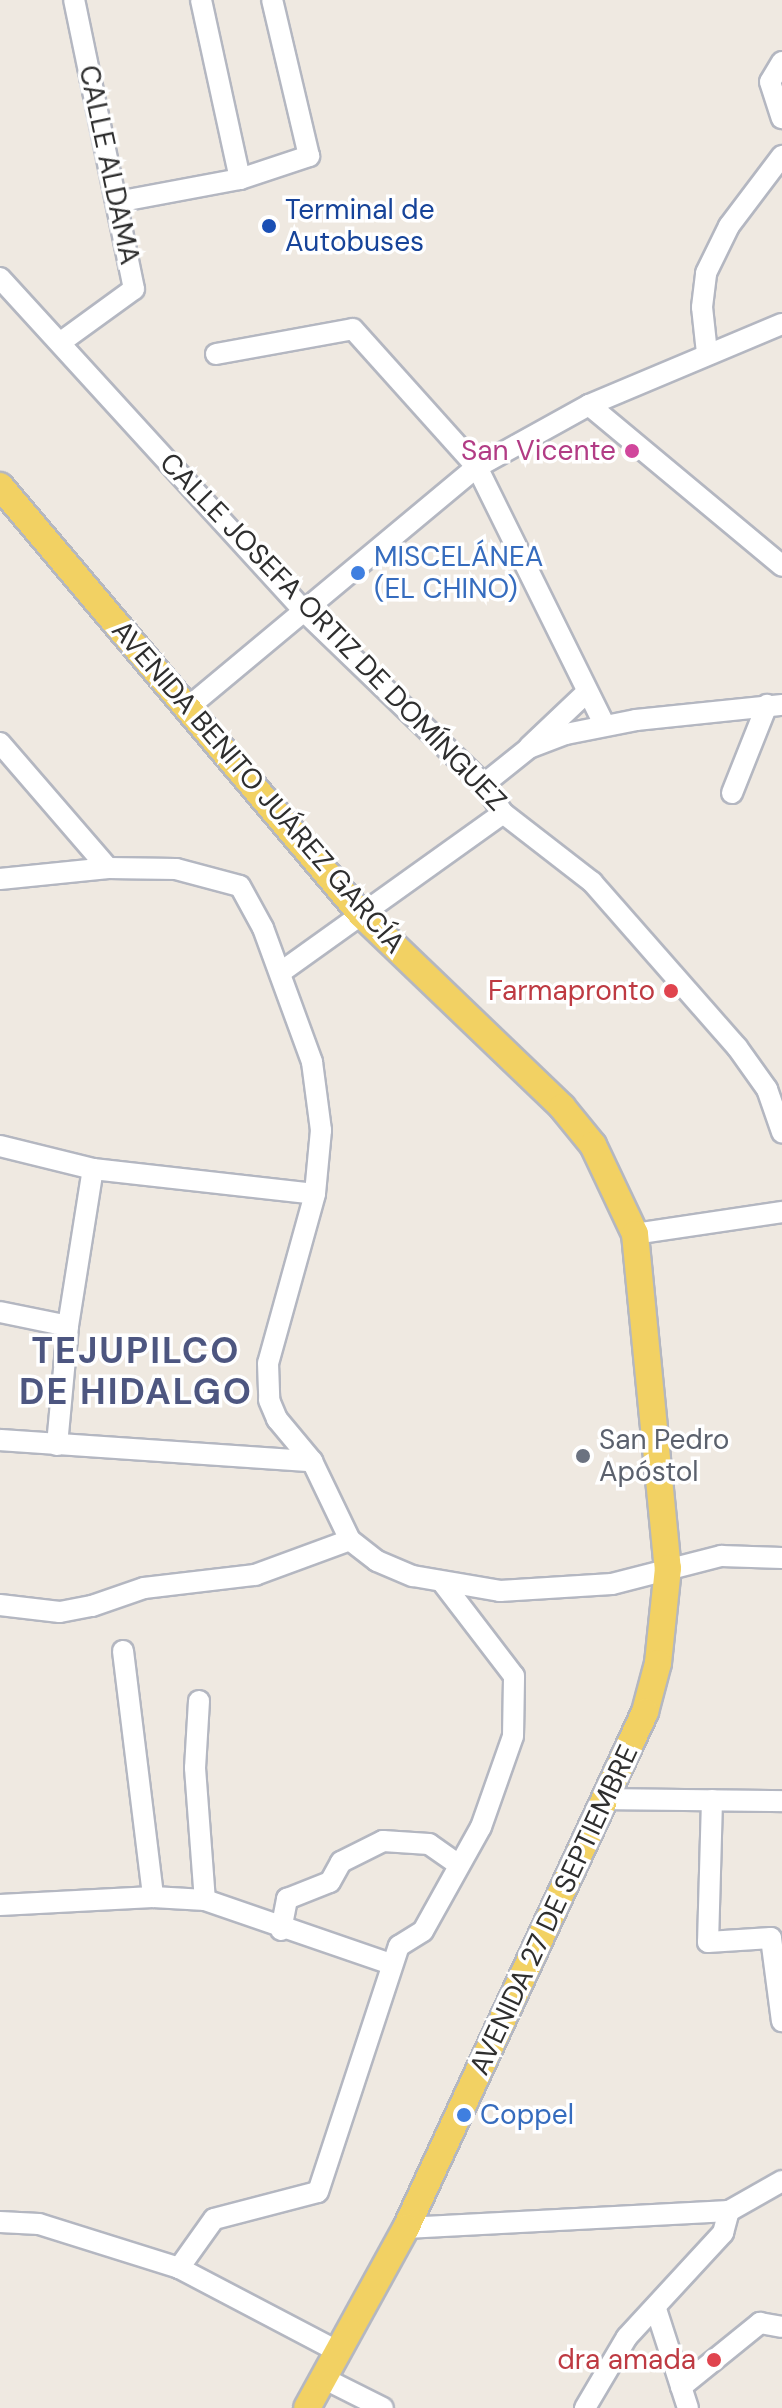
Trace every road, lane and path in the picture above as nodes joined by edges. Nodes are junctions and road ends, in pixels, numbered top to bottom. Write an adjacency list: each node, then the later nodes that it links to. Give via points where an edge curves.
1 (74, 0): 8 (street, CALLE ALDAMA)
2 (201, 0): 7 (street)
3 (272, 0): 7 (street, via 309,156)
4 (782, 62): 5 (street, via 770,82)
5 (782, 118)
6 (782, 156): 12 (street, via 729,226 706,273 702,307)
7 (240, 179): 8 (street)
8 (117, 202): 11 (street, CALLE ALDAMA, via 134,289)
9 (0, 278): 11 (street, CALLE JOSEFA ORTIZ DE DOMÍNGUEZ)
10 (782, 324): 12 (street)
11 (61, 342): 18 (street, CALLE JOSEFA ORTIZ DE DOMÍNGUEZ)
12 (707, 353): 14 (street)
13 (216, 354): 15 (street, via 353,329)
14 (589, 405): 15 (street); 17 (street)
15 (477, 467): 18 (street); 19 (street)
16 (0, 486): 21 (main road, AVENIDA BENITO JUÁREZ GARCÍA)
17 (782, 566)
18 (305, 612): 21 (street); 25 (street, CALLE JOSEFA ORTIZ DE DOMÍNGUEZ)
19 (587, 692): 22 (street); 24 (street)
20 (775, 705): 22 (street); 26 (street)
21 (185, 710): 30 (main road, AVENIDA BENITO JUÁREZ GARCÍA)
22 (604, 724): 24 (street)
23 (0, 743): 28 (street)
24 (529, 748): 25 (street)
25 (484, 784): 27 (street, CALLE JOSEFA ORTIZ DE DOMÍNGUEZ)
26 (732, 793)
27 (503, 813): 30 (street); 32 (street, CALLE JOSEFA ORTIZ DE DOMÍNGUEZ, via 592,882 737,1047 767,1089)
28 (108, 868): 29 (street); 31 (street, via 176,869 240,886)
29 (0, 879)
30 (361, 914): 31 (street); 37 (main road, AVENIDA BENITO JUÁREZ GARCÍA, via 562,1107 593,1145)
31 (281, 972): 35 (street, via 318,1094)
32 (782, 1132)
33 (0, 1146): 34 (street)
34 (93, 1169): 35 (street); 39 (street)
35 (315, 1194): 42 (street, via 268,1363 269,1400 277,1419)
36 (782, 1212): 37 (street)
37 (635, 1234): 45 (main road, AVENIDA BENITO JUÁREZ GARCÍA)
38 (0, 1312): 39 (street)
39 (68, 1326): 41 (street)
40 (0, 1440): 41 (street)
41 (57, 1445): 42 (street)
42 (312, 1461): 43 (street)
43 (350, 1540): 46 (street, via 377,1561); 47 (street, via 255,1575 144,1588 60,1612)
44 (782, 1558): 45 (street, via 721,1556)
45 (668, 1568): 46 (street, via 612,1584 551,1591); 50 (main road, AVENIDA 27 DE SEPTIEMBRE, via 658,1663 645,1712)
46 (443, 1583): 53 (street, via 514,1676 513,1736 481,1827)
47 (0, 1605)
48 (123, 1651): 54 (street)
49 (199, 1701): 55 (street, via 195,1768)
50 (608, 1799): 51 (street); 63 (main road, AVENIDA 27 DE SEPTIEMBRE)
51 (712, 1800): 52 (street); 59 (street, via 708,1942 771,1938)
52 (782, 1801)
53 (458, 1864): 57 (street, via 429,1844 383,1841 341,1862 330,1882 287,1899); 58 (street, via 423,1931 399,1946)
54 (153, 1897): 55 (street); 56 (street)
55 (205, 1900): 57 (street)
56 (0, 1905)
57 (281, 1930): 58 (street)
58 (391, 1964): 64 (street, via 318,2192 214,2219)
59 (782, 2021)
60 (782, 2181): 61 (street)
61 (729, 2211): 63 (street); 65 (street, via 723,2233)
62 (0, 2222): 64 (street, via 39,2224)
63 (406, 2228): 67 (main road, AVENIDA 27 DE SEPTIEMBRE)
64 (179, 2268): 67 (street)
65 (656, 2309): 69 (street); 72 (street, via 627,2337)
66 (782, 2327): 69 (street, via 760,2323)
67 (339, 2352): 68 (main road, AVENIDA 27 DE SEPTIEMBRE)
68 (323, 2378): 70 (main road, AVENIDA 27 DE SEPTIEMBRE); 71 (street)
69 (681, 2387): 73 (street)
70 (307, 2408)
71 (383, 2408)
72 (585, 2408)
73 (688, 2408)

